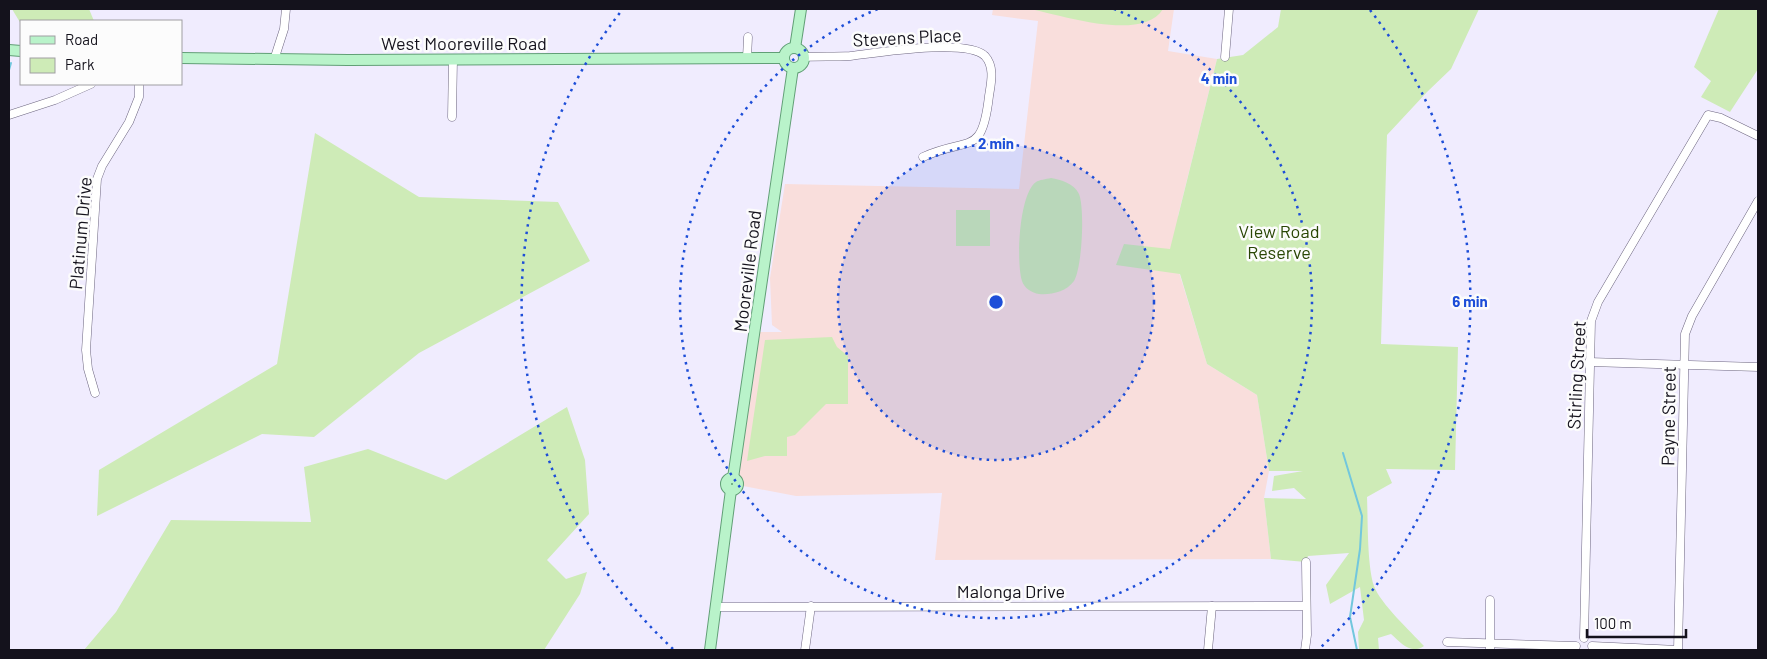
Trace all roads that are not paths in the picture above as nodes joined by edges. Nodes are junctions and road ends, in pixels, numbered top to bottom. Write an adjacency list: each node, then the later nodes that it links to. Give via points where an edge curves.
1 (286, 9): 12 (street, via 284,29)
2 (801, 9): 5 (main road)
3 (1229, 9): 7 (street)
4 (748, 37): 9 (street)
5 (796, 48): 6 (main road); 10 (main road, via 789,49)
6 (804, 56): 13 (main road, via 801,65); 19 (street, Stevens Place, via 848,56 921,48 972,49 984,55 991,79 982,134 972,142 943,148)
7 (1225, 57)
8 (182, 58): 12 (main road, West Mooreville Road)
9 (747, 58): 10 (main road, West Mooreville Road); 11 (main road, West Mooreville Road)
10 (784, 58): 13 (main road, via 787,66)
11 (453, 59): 12 (main road, West Mooreville Road); 17 (street)
12 (274, 60)
13 (793, 68): 27 (main road, Mooreville Road, via 733,478 738,485 731,490)
14 (89, 85): 16 (street)
15 (139, 85): 24 (street, Platinum Drive, via 139,97 129,122 102,166 94,193 86,350)
16 (9, 115)
17 (452, 117)
18 (1758, 136): 21 (street, Stirling Street, via 1708,115 1598,302 1591,321)
19 (923, 157)
20 (1758, 201): 22 (street, Payne Street, via 1692,316 1685,334)
21 (1589, 362): 22 (street); 31 (street, Stirling Street)
22 (1684, 365): 23 (street); 40 (street, Payne Street)
23 (1758, 366)
24 (95, 393)
25 (1306, 562): 30 (street)
26 (1490, 600): 33 (street)
27 (716, 606): 28 (street, Malonga Drive); 36 (main road, Mooreville Road)
28 (811, 606): 29 (street, Malonga Drive); 37 (street)
29 (1212, 606): 30 (street, Malonga Drive); 38 (street)
30 (1306, 606): 39 (street)
31 (1584, 638): 34 (street, via 1579,640); 35 (street)
32 (1447, 642): 33 (street)
33 (1490, 646): 34 (street)
34 (1577, 648)
35 (1591, 648): 40 (street)
36 (710, 650)
37 (806, 650)
38 (1208, 650)
39 (1306, 650)
40 (1678, 650)

